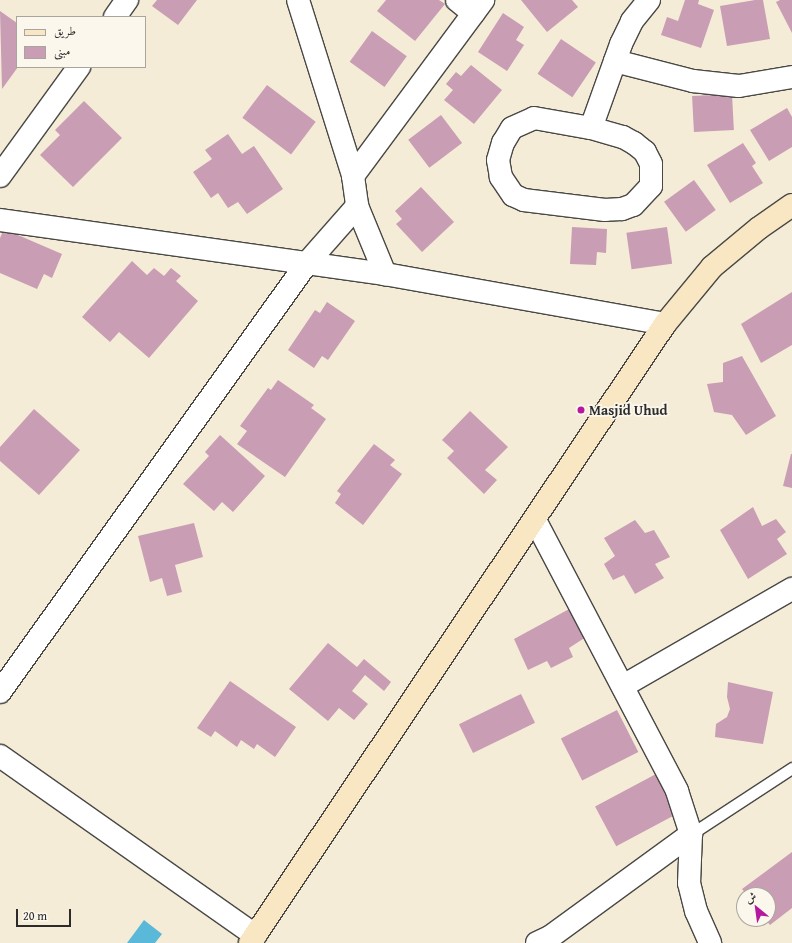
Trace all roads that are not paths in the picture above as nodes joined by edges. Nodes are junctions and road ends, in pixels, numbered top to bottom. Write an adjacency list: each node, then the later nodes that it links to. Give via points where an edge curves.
1 (127, 0): 5 (street)
2 (298, 0): 11 (street)
3 (649, 0): 6 (street, via 632,21)
4 (471, 4): 11 (street)
5 (116, 16)
6 (615, 61): 8 (street, via 693,81 738,86); 9 (street)
7 (77, 68): 10 (street)
8 (792, 78)
9 (590, 128): 9 (street, via 534,118 512,128 503,143 498,160 506,187 513,195 524,200 605,210 633,205 651,186 651,164 645,152 623,137)
10 (0, 176)
11 (353, 176): 13 (street)
12 (792, 205): 17 (main road, via 759,228 712,267)
13 (358, 206): 15 (street); 16 (street)
14 (0, 220): 15 (street)
15 (308, 263): 16 (street); 21 (street)
16 (385, 274): 17 (street)
17 (665, 324): 18 (main road)
18 (535, 520): 20 (street); 25 (main road)
19 (792, 588): 20 (street)
20 (622, 686): 24 (street, via 677,791)
21 (0, 692)
22 (0, 756): 25 (street)
23 (792, 768): 24 (lane)
24 (691, 834): 26 (street); 27 (street, via 689,883 696,911)
25 (252, 939)
26 (547, 941)
27 (710, 943)

